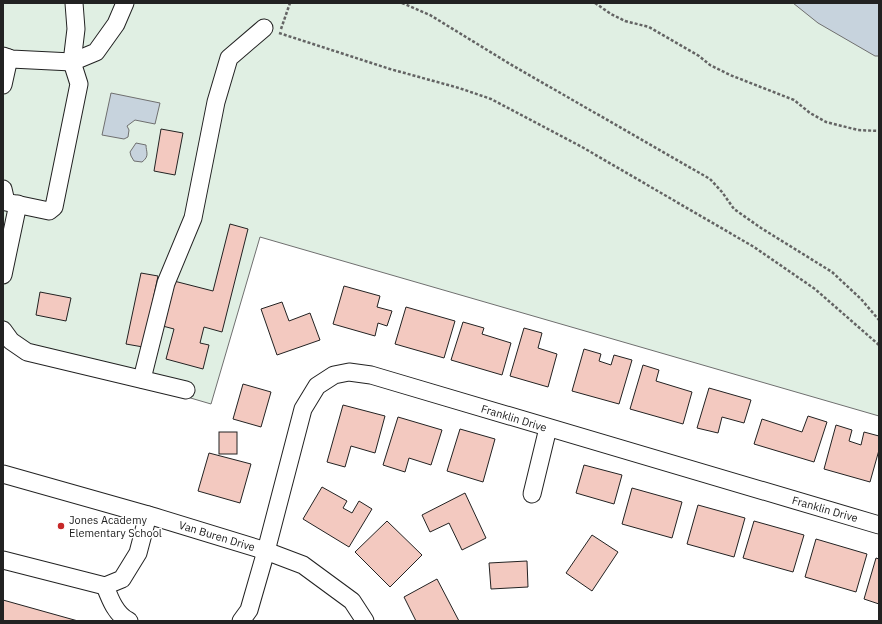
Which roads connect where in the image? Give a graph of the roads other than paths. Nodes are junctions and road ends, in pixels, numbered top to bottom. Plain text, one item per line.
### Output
1 (74, 3) edge
2 (125, 3) edge
3 (271, 30) road end
4 (6, 57) edge
5 (72, 62) junction
6 (3, 85) edge
7 (3, 189) edge
8 (18, 204) junction
9 (3, 275) edge
10 (3, 330) edge
11 (142, 379) junction
12 (186, 390) dead end
13 (548, 428) junction
14 (3, 474) edge
15 (532, 494) dead end
16 (148, 515) junction
17 (879, 525) edge
18 (266, 551) junction
19 (3, 560) edge
20 (105, 586) junction
21 (129, 621) edge
22 (241, 621) edge
23 (365, 621) edge

1 - 5 street
2 - 5 street
3 - 11 street
4 - 5 street
4 - 6 street
5 - 8 street
7 - 8 street
8 - 9 street
10 - 11 street
11 - 12 street
13 - 15 street
13 - 17 street, Franklin Drive
13 - 18 street, Franklin Drive
14 - 16 street, Van Buren Drive
16 - 18 street, Van Buren Drive
16 - 20 street
18 - 22 street, Franklin Drive
18 - 23 street, Van Buren Drive
19 - 20 street
20 - 21 street

